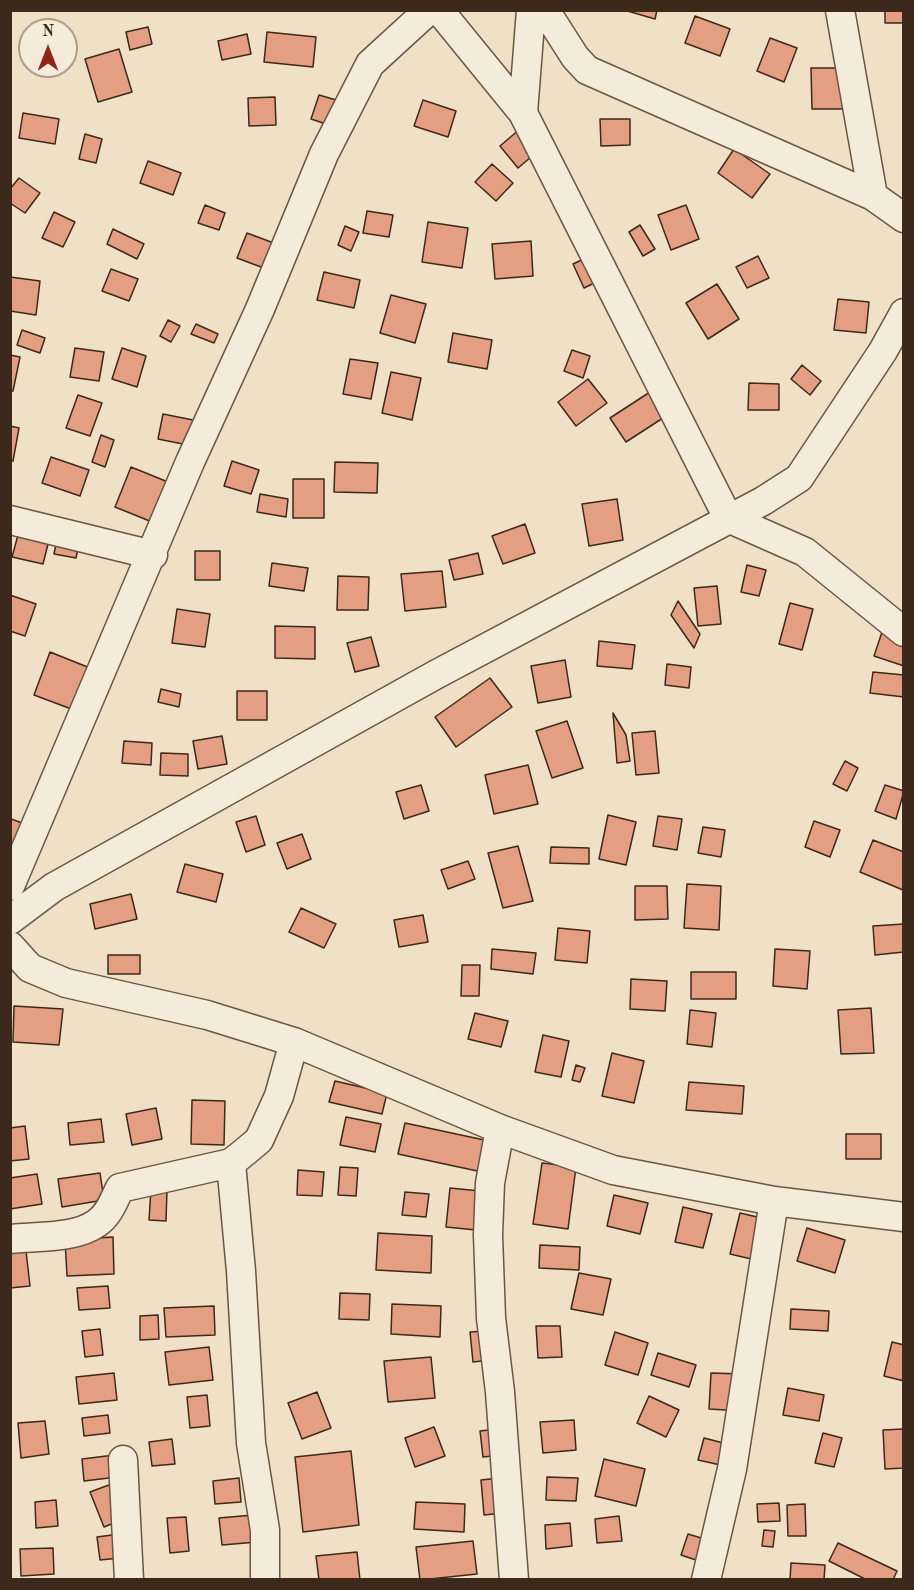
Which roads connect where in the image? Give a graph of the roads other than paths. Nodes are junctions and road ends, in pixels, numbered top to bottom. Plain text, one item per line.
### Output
1 (429, 10) edge
2 (439, 10) edge
3 (457, 10) edge
4 (468, 10) edge
5 (531, 10) edge
6 (545, 10) edge
7 (840, 10) edge
8 (523, 113) junction
9 (873, 196) junction
10 (903, 218) edge
11 (903, 313) edge
12 (728, 518) junction
13 (10, 520) edge
14 (153, 555) junction
15 (903, 632) edge
16 (10, 886) edge
17 (10, 920) edge
18 (10, 946) edge
19 (294, 1042) junction
20 (500, 1129) junction
21 (231, 1163) junction
22 (774, 1201) junction
23 (903, 1217) edge
24 (10, 1239) edge
25 (123, 1460) dead end
26 (129, 1580) edge
27 (265, 1580) edge
28 (514, 1580) edge
29 (706, 1580) edge

1 - 14 street
2 - 8 street
3 - 4 street
5 - 8 street
6 - 9 street
7 - 9 street
8 - 12 street
9 - 10 street
11 - 12 street
12 - 15 street
12 - 17 street
13 - 14 street
14 - 16 street
18 - 19 street
19 - 20 street
19 - 21 street
20 - 22 street
20 - 28 street
21 - 24 street
21 - 27 street
22 - 23 street
22 - 29 street
25 - 26 street

